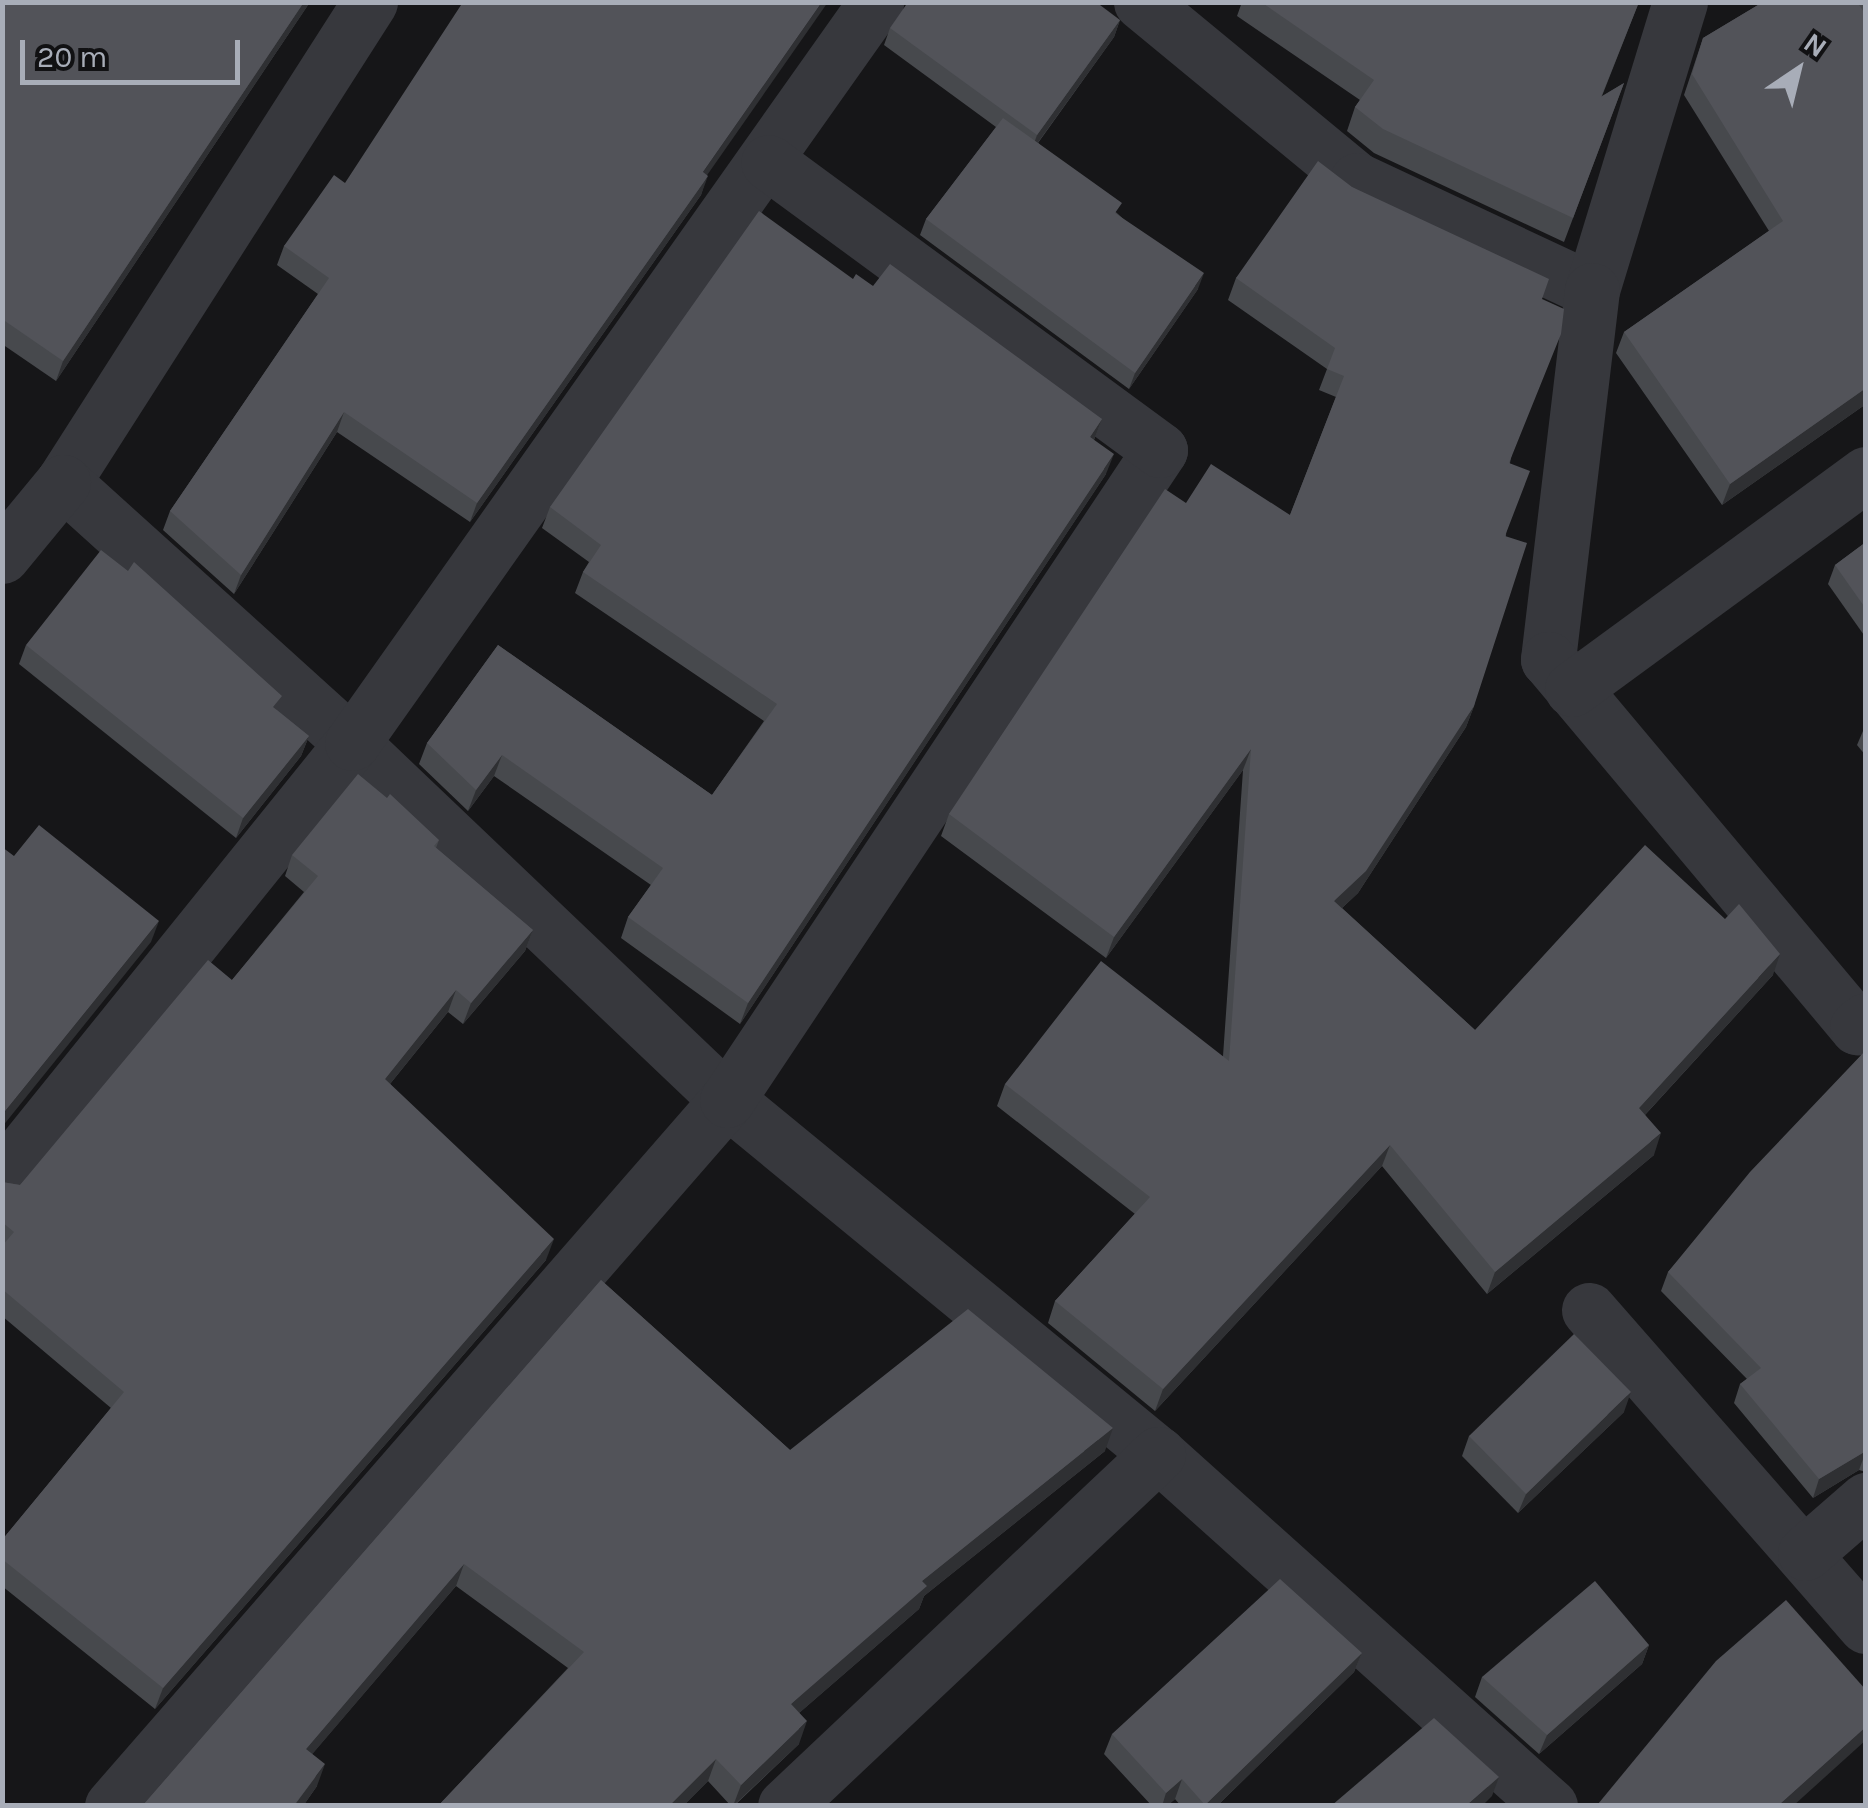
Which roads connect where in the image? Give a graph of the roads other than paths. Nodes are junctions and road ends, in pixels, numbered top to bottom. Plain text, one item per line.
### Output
1 (370, 2) edge
2 (876, 2) edge
3 (1141, 2) edge
4 (1680, 2) edge
5 (768, 162) junction
6 (1592, 290) junction
7 (1866, 474) edge
8 (63, 482) junction
9 (2, 556) edge
10 (1572, 689) junction
11 (352, 742) junction
12 (1866, 1020) edge
13 (727, 1100) junction
14 (2, 1177) edge
15 (1589, 1310) dead end
16 (1158, 1454) junction
17 (1866, 1500) edge
18 (1805, 1554) junction
19 (1866, 1626) edge
20 (112, 1806) edge
21 (786, 1806) edge
22 (1550, 1806) edge

1 - 8 street
2 - 5 street
3 - 6 street
4 - 6 street
5 - 11 street
5 - 13 street
6 - 10 street
7 - 10 street
8 - 9 street
8 - 11 street
10 - 12 street
11 - 13 street
11 - 14 street
13 - 16 street
13 - 20 street
15 - 18 street
16 - 21 street
16 - 22 street
17 - 18 street
18 - 19 street

